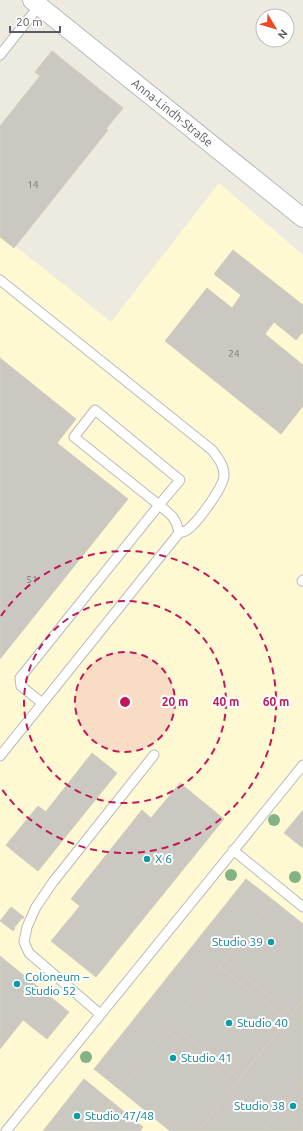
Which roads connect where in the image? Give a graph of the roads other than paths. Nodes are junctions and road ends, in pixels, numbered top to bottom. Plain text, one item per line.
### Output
1 (40, 3) edge
2 (0, 55) edge
3 (303, 218) edge
4 (0, 280) edge
5 (159, 505) junction
6 (179, 533) junction
7 (42, 703) junction
8 (154, 755) dead end
9 (0, 756) edge
10 (303, 765) edge
11 (233, 850) junction
12 (303, 907) edge
13 (100, 1014) junction
14 (6, 1131) edge

1 - 2 lane
1 - 3 street, Anna-Lindh-Straße
4 - 6 lane
5 - 5 lane
5 - 6 lane
5 - 7 lane
6 - 7 lane
7 - 9 lane
8 - 13 lane
10 - 11 lane
11 - 12 lane
11 - 13 lane
13 - 14 lane

